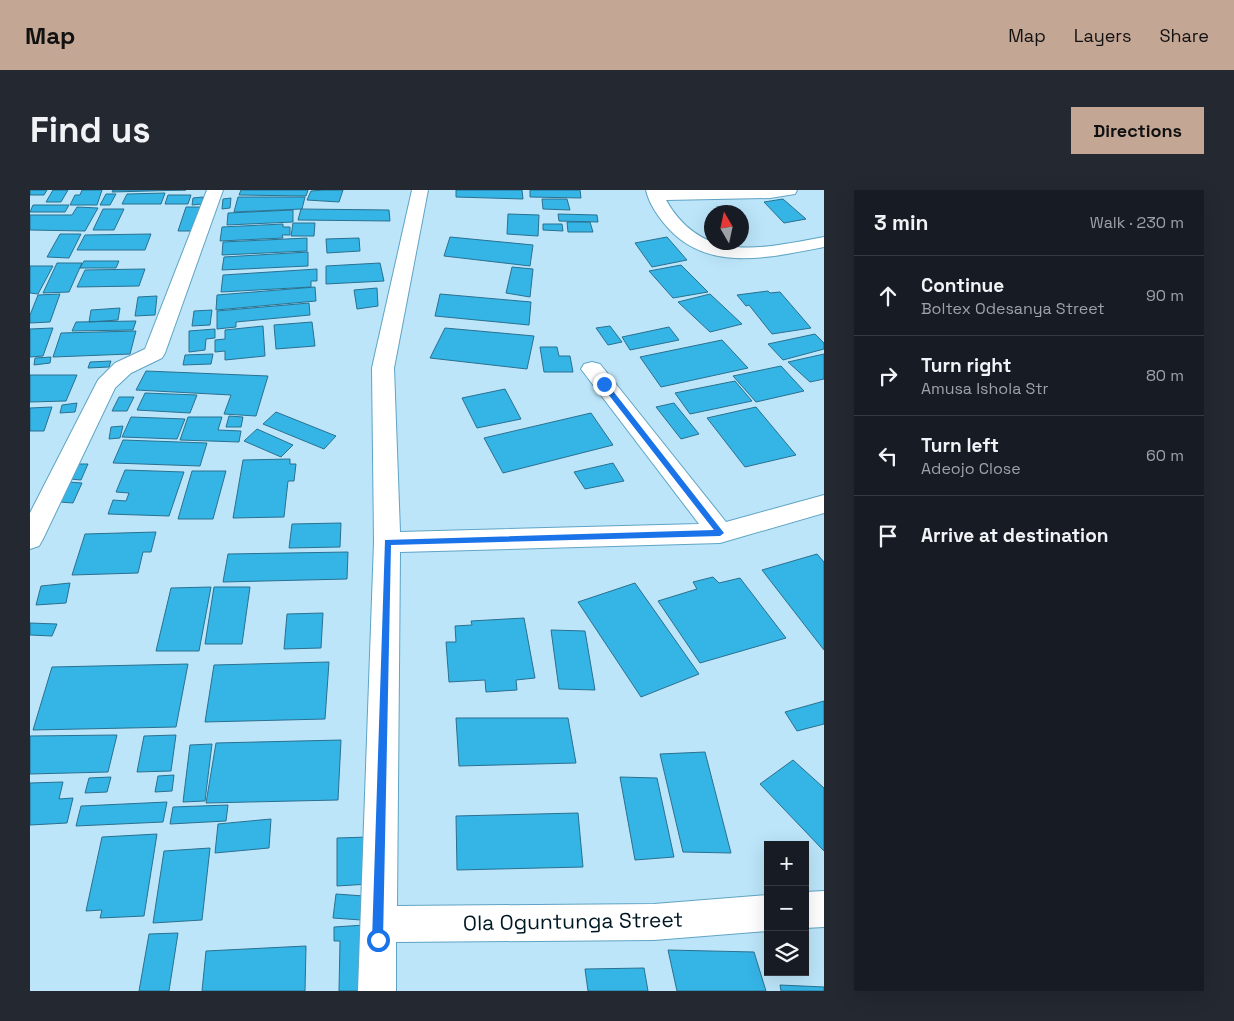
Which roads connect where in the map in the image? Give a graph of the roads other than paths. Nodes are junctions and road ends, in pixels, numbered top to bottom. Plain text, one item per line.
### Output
1 (214, 190) edge
2 (420, 190) edge
3 (789, 190) edge
4 (654, 193) edge
5 (824, 242) edge
6 (592, 368) dead end
7 (824, 504) edge
8 (720, 533) junction
9 (30, 539) edge
10 (388, 542) junction
11 (824, 908) edge
12 (809, 910) edge
13 (764, 913) edge
14 (378, 924) junction
15 (377, 991) edge

1 - 9 street
2 - 10 street
3 - 4 street
4 - 5 street
6 - 8 street
7 - 8 street
8 - 10 street
10 - 14 street
11 - 12 street
13 - 14 street, Ola Oguntunga Street
14 - 15 street

